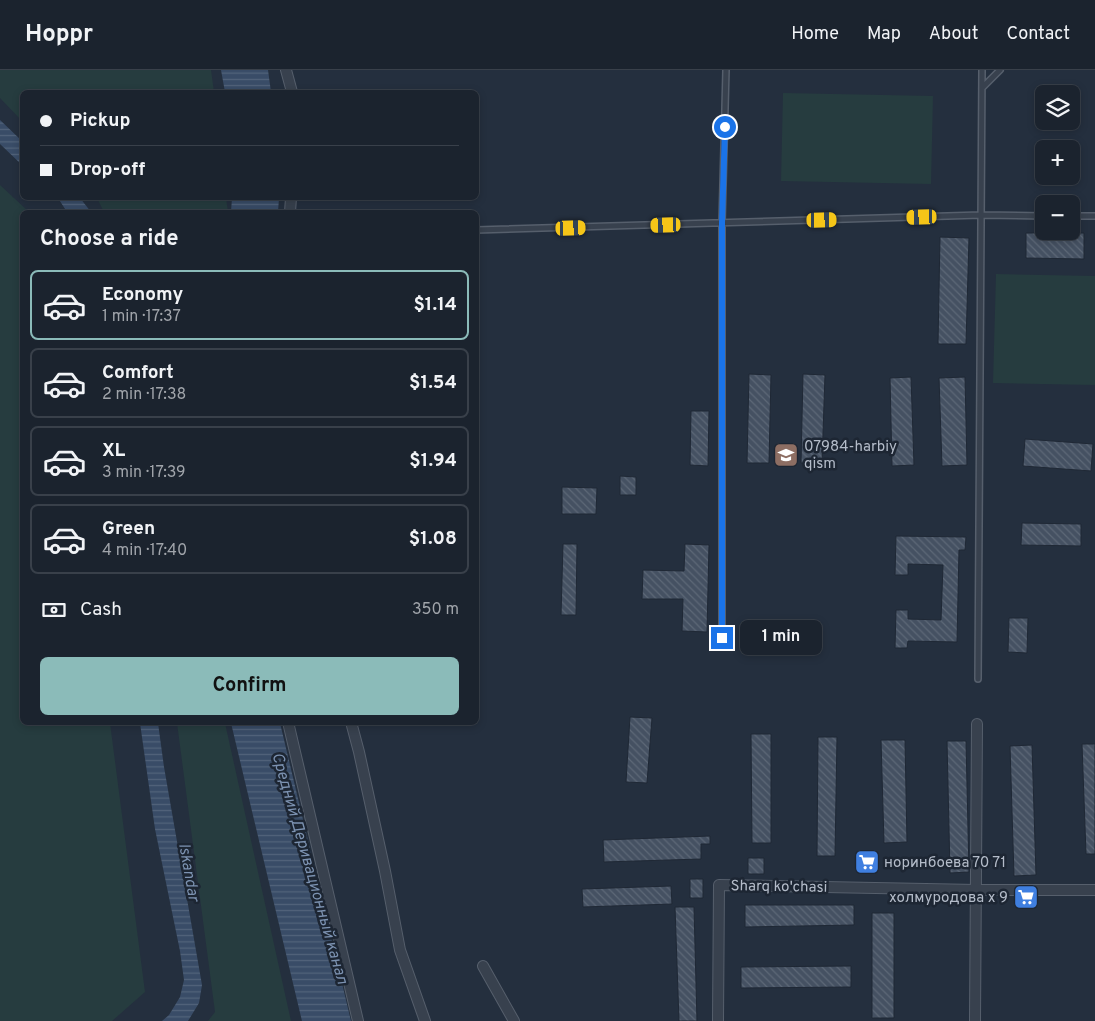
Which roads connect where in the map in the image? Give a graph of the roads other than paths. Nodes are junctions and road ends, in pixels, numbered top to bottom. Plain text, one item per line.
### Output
1 (286, 70) edge
2 (726, 70) edge
3 (982, 70) edge
4 (1000, 70) edge
5 (982, 88) junction
6 (291, 90) edge
7 (981, 215) junction
8 (1035, 216) edge
9 (1080, 216) edge
10 (1095, 216) edge
11 (722, 223) junction
12 (479, 230) edge
13 (722, 638) dead end
14 (978, 679) dead end
15 (977, 724) dead end
16 (289, 725) edge
17 (352, 725) edge
18 (976, 890) junction
19 (1095, 890) edge
20 (483, 966) dead end
21 (358, 1021) edge
22 (425, 1021) edge
23 (514, 1021) edge
24 (718, 1021) edge
25 (975, 1021) edge

1 - 6 street
2 - 11 lane
3 - 5 lane
4 - 5 lane
5 - 7 lane
7 - 8 lane
7 - 11 lane
7 - 14 lane
9 - 10 lane
11 - 12 lane
11 - 13 lane
15 - 18 street
16 - 21 street
17 - 22 street
18 - 19 street
18 - 24 street, Sharq ko'chasi
18 - 25 street
20 - 23 street

